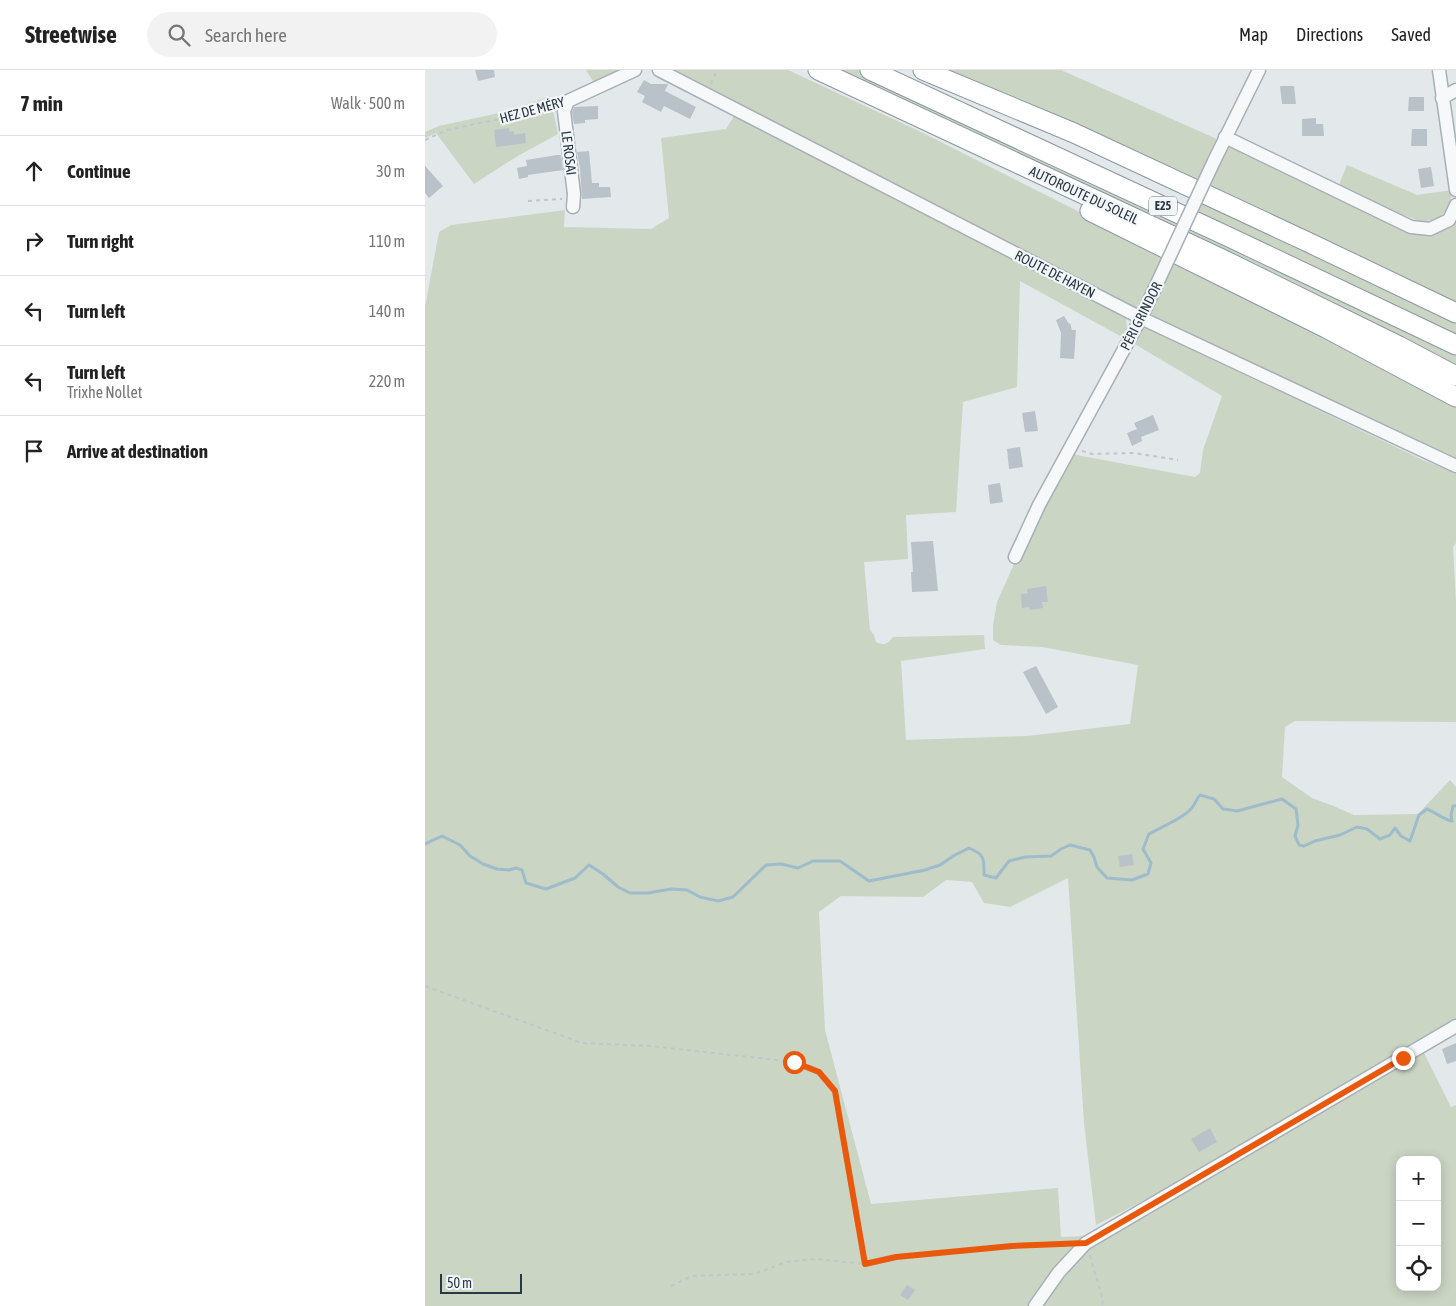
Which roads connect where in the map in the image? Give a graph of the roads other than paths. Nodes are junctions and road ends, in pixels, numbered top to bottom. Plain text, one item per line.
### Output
1 (635, 70) edge
2 (659, 70) edge
3 (818, 70) edge
4 (870, 70) edge
5 (923, 70) edge
6 (1259, 70) edge
7 (1439, 70) edge
8 (1456, 90) edge
9 (1442, 98) junction
10 (568, 101) joint
11 (1225, 137) junction
12 (995, 153) junction
13 (1456, 190) edge
14 (573, 202) road end
15 (1456, 205) edge
16 (1456, 313) edge
17 (1141, 318) junction
18 (1456, 345) edge
19 (1456, 376) edge
20 (1456, 397) edge
21 (1456, 466) edge
22 (1015, 558) dead end
23 (1456, 1026) edge
24 (1035, 1306) edge

1 - 10 street, HEZ DE MÉRY
2 - 17 street, ROUTE DE HAYEN
3 - 12 highway, AUTOROUTE DU SOLEIL / E25
4 - 18 highway, AUTOROUTE DU SOLEIL / E25
5 - 16 highway
6 - 11 street, PÉRI GRINDOR
7 - 9 street
8 - 9 street
9 - 13 street
10 - 14 street, LE ROSAI
11 - 15 street
11 - 17 street, PÉRI GRINDOR, bridge
12 - 19 highway, AUTOROUTE DU SOLEIL / E25
12 - 20 highway
17 - 21 street, ROUTE DE HAYEN
17 - 22 street, PÉRI GRINDOR
23 - 24 street

